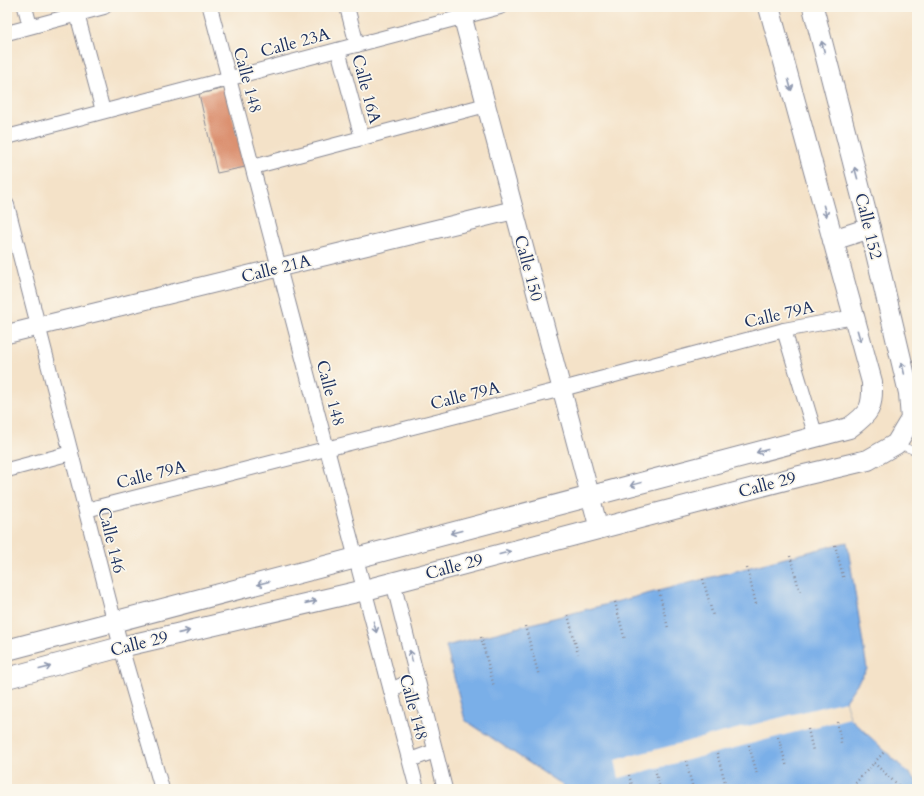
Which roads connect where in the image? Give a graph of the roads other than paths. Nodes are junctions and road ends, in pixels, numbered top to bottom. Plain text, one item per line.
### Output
1 (25, 7) edge
2 (104, 7) edge
3 (210, 7) edge
4 (347, 7) edge
5 (500, 7) edge
6 (769, 7) edge
7 (813, 7) edge
8 (461, 12) edge
9 (77, 14) junction
10 (30, 26) junction
11 (7, 32) edge
12 (357, 45) junction
13 (338, 50) junction
14 (229, 78) junction
15 (486, 105) junction
16 (103, 112) junction
17 (7, 137) edge
18 (362, 138) junction
19 (253, 167) junction
20 (7, 205) edge
21 (514, 210) junction
22 (870, 228) junction
23 (833, 240) junction
24 (279, 267) junction
25 (854, 316) junction
26 (37, 326) junction
27 (784, 330) junction
28 (7, 334) edge
29 (562, 389) junction
30 (816, 437) junction
31 (792, 443) junction
32 (896, 444) junction
33 (327, 448) junction
34 (917, 452) edge
35 (71, 453) junction
36 (7, 470) edge
37 (800, 476) junction
38 (590, 496) junction
39 (86, 510) junction
40 (599, 529) junction
41 (357, 558) junction
42 (393, 582) junction
43 (365, 590) junction
44 (114, 621) junction
45 (121, 647) junction
46 (7, 650) edge
47 (7, 678) edge
48 (417, 678) junction
49 (391, 690) junction
50 (435, 751) junction
51 (410, 760) junction
52 (162, 789) edge
53 (417, 789) edge
54 (445, 789) edge

1 - 10 street
2 - 9 street
3 - 14 street, Calle 148
4 - 12 street, Calle 16A
5 - 8 street, Calle 23A
6 -> 23 main road
22 -> 7 main road, Calle 152
8 - 12 street, Calle 23A
8 - 15 street, Calle 150
9 - 10 street
9 - 16 street
10 - 11 street
12 - 13 street, Calle 23A
13 - 14 street, Calle 23A
13 - 18 street, Calle 16A
14 - 16 street, Calle 23A
14 - 19 street, Calle 148
15 - 18 street
15 - 21 street, Calle 150
16 - 17 street, Calle 23A
18 - 19 street
19 - 24 street, Calle 148
20 - 26 street, Calle 146
21 - 24 street, Calle 21A
21 - 29 street, Calle 150
22 - 23 main road
32 -> 22 main road, Calle 152
23 - 25 main road
24 - 26 street, Calle 21A
24 - 33 street, Calle 148
25 - 27 street, Calle 79A
25 -> 30 main road, Calle 29
26 - 28 street, Calle 21A
26 - 35 street, Calle 146
27 - 29 street, Calle 79A
27 - 30 street
29 - 33 street, Calle 79A
29 - 38 street, Calle 150
30 - 31 main road, Calle 29
31 - 37 main road
31 -> 38 main road, Calle 29
32 - 34 lane
32 - 37 main road, Calle 29
33 - 39 street, Calle 79A
33 - 41 street, Calle 148
35 - 36 street
35 - 39 street, Calle 146
37 - 40 main road, Calle 29
38 - 40 street, Calle 150
38 -> 41 main road, Calle 29
39 - 44 street, Calle 146
42 -> 40 main road, Calle 29
41 - 43 street, Calle 148
41 -> 44 main road, Calle 29
42 - 43 main road, Calle 29
48 -> 42 street, Calle 148
45 -> 43 main road, Calle 29
43 -> 49 street, Calle 148
44 - 45 street, Calle 146
44 - 46 main road, Calle 29
47 -> 45 main road, Calle 29
45 - 52 street, Calle 146
48 - 49 street
48 - 50 street, Calle 148
49 - 51 street, Calle 148
50 - 51 street
50 - 54 street, Calle 148
51 - 53 street, Calle 148

